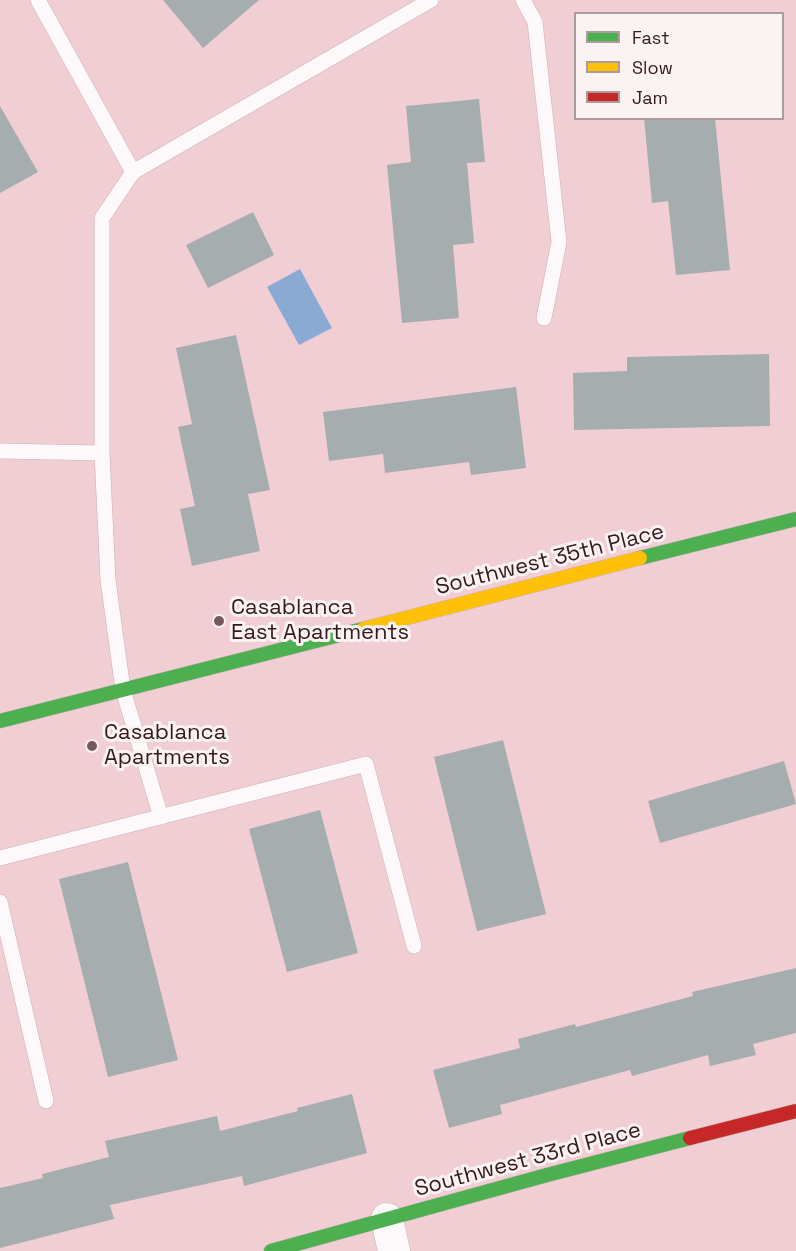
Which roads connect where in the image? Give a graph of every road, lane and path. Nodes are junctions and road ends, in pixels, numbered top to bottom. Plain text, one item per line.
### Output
1 (38, 0) edge
2 (431, 0) edge
3 (523, 0) edge
4 (133, 172) junction
5 (544, 318) dead end
6 (0, 451) edge
7 (102, 453) junction
8 (796, 519) edge
9 (123, 690) junction
10 (0, 721) edge
11 (161, 817) junction
12 (0, 858) edge
13 (0, 902) edge
14 (414, 946) dead end
15 (46, 1101) dead end
16 (796, 1111) edge
17 (387, 1219) junction
18 (271, 1251) edge
19 (394, 1251) edge

1 - 4 lane
2 - 4 lane
3 - 5 lane
4 - 7 lane
6 - 7 lane
7 - 9 lane
8 - 9 street, Southwest 35th Place
9 - 10 street, Southwest 35th Place
9 - 11 lane
11 - 12 lane
11 - 14 lane
13 - 15 lane
16 - 17 street, Southwest 33rd Place
17 - 18 street, Southwest 33rd Place
17 - 19 street

